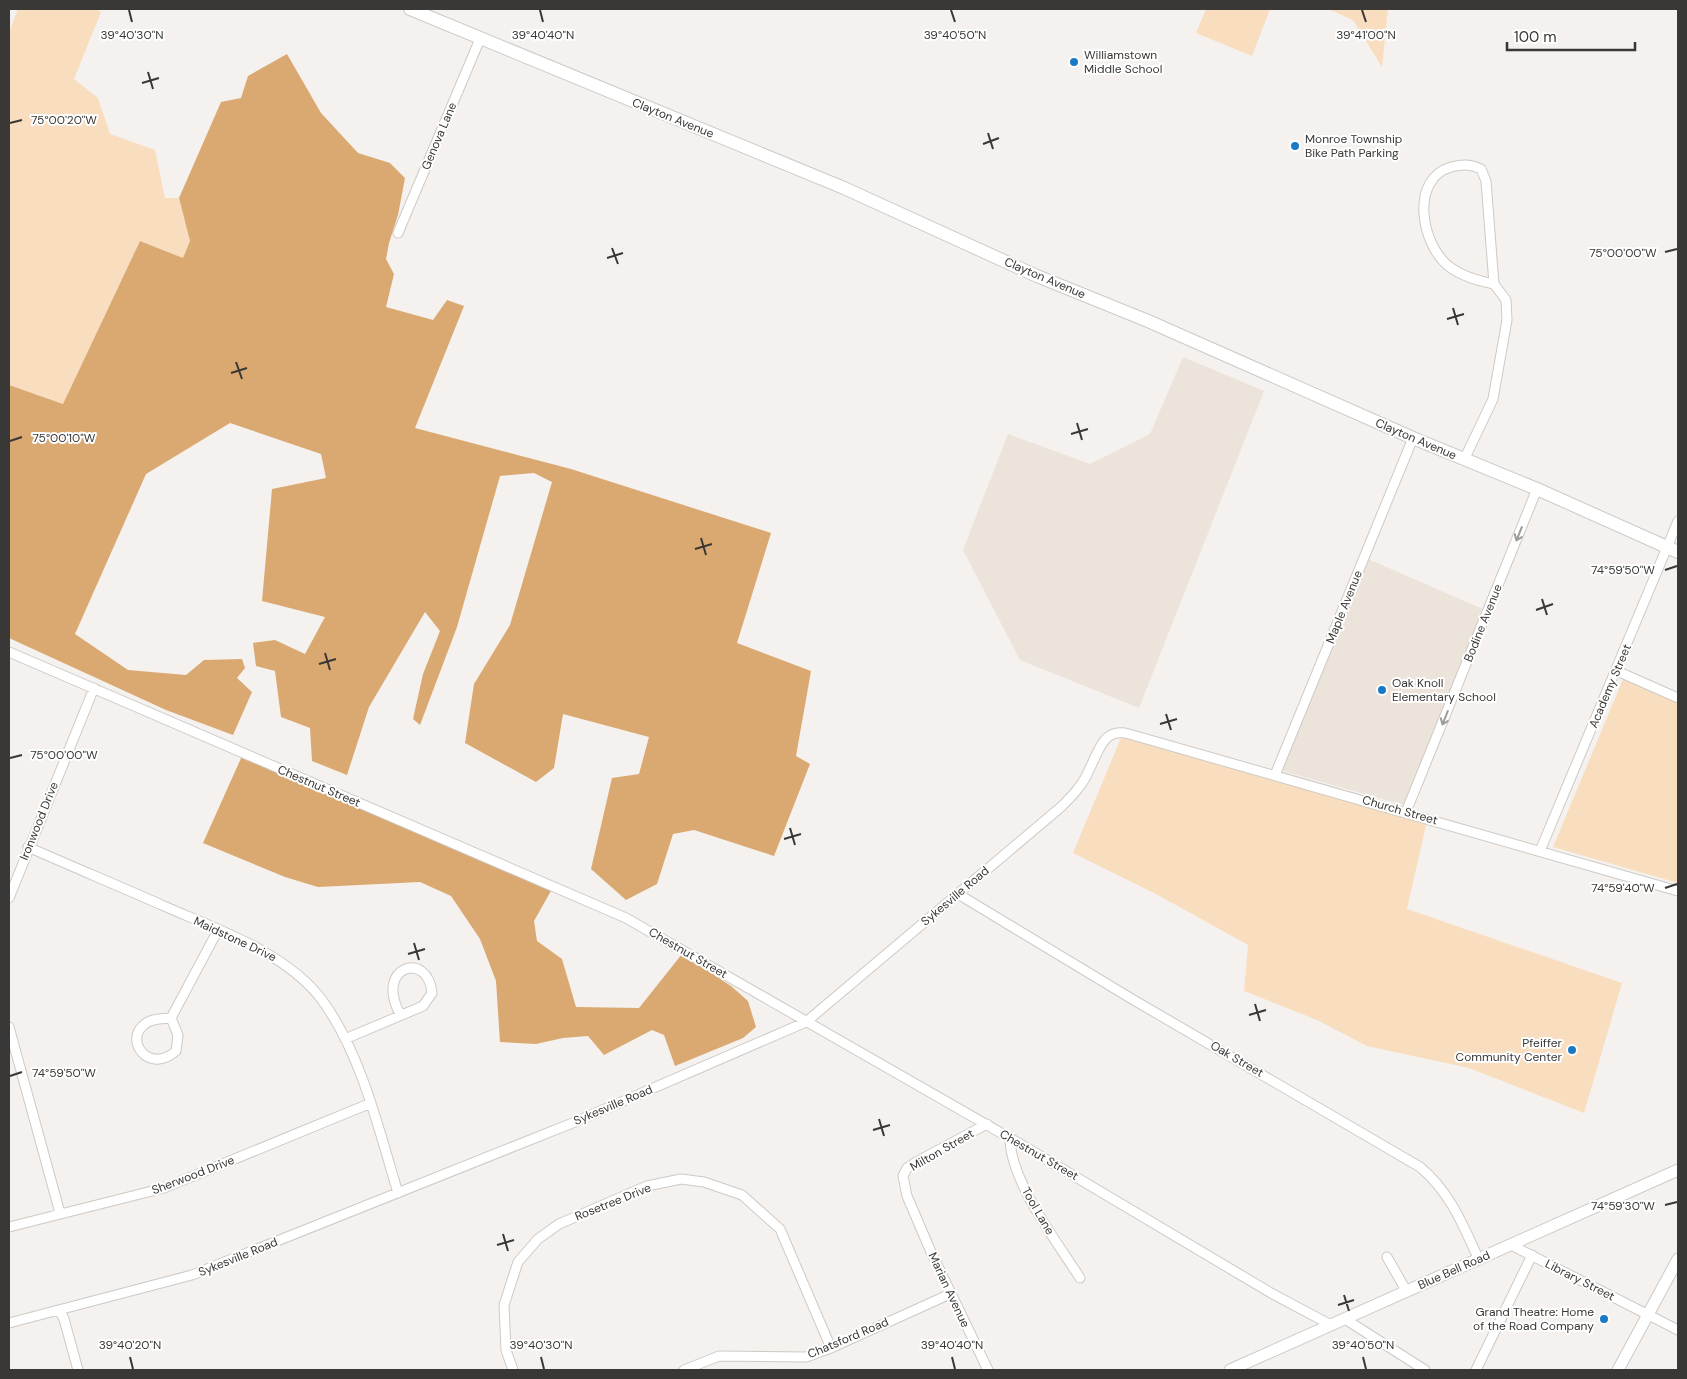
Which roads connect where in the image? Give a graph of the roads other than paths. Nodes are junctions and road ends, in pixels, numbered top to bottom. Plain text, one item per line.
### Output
1 (410, 9) edge
2 (480, 39) junction
3 (398, 233) dead end
4 (1494, 284) junction
5 (1412, 438) junction
6 (1464, 460) junction
7 (1537, 489) junction
8 (1678, 521) edge
9 (1673, 550) edge
10 (9, 652) edge
11 (1617, 671) junction
12 (94, 688) junction
13 (1678, 698) edge
14 (1121, 732) joint
15 (1275, 775) junction
16 (1406, 812) junction
17 (28, 847) junction
18 (1540, 850) junction
19 (1678, 890) edge
20 (958, 894) junction
21 (9, 898) edge
22 (218, 930) junction
23 (400, 1014) junction
24 (171, 1018) junction
25 (806, 1022) junction
26 (9, 1029) edge
27 (345, 1039) junction
28 (371, 1103) junction
29 (987, 1124) junction
30 (1010, 1138) junction
31 (1678, 1170) edge
32 (398, 1193) junction
33 (60, 1213) junction
34 (9, 1227) edge
35 (925, 1236) joint
36 (1511, 1245) junction
37 (1532, 1255) junction
38 (1387, 1257) dead end
39 (1678, 1259) edge
40 (1478, 1260) junction
41 (1080, 1278) dead end
42 (1406, 1292) junction
43 (950, 1294) junction
44 (59, 1310) junction
45 (1649, 1315) junction
46 (1345, 1319) junction
47 (9, 1323) edge
48 (1331, 1325) junction
49 (1678, 1330) edge
50 (831, 1348) junction
51 (78, 1370) edge
52 (513, 1370) edge
53 (684, 1370) edge
54 (988, 1370) edge
55 (1230, 1370) edge
56 (1425, 1370) edge
57 (1476, 1370) edge
58 (1618, 1370) edge

1 - 2 main road, Clayton Avenue
2 - 3 street, Genova Lane
2 - 5 main road, Clayton Avenue
4 - 4 street
4 - 6 street
5 - 6 main road, Clayton Avenue
5 - 15 street, Maple Avenue
6 - 7 main road, Clayton Avenue
7 - 9 main road, Clayton Avenue
7 -> 16 street, Bodine Avenue
8 - 9 street, Academy Street
9 - 11 street, Academy Street
10 - 12 street, Chestnut Street
11 - 13 street
11 - 18 street, Academy Street
12 - 17 street, Ironwood Drive
12 - 25 street, Chestnut Street
14 - 15 street, Church Street
14 - 20 street, Sykesville Road
15 - 16 street, Church Street
16 - 18 street, Church Street
17 - 21 street, Ironwood Drive
17 - 22 street, Maidstone Drive
18 - 19 street, Church Street
20 - 25 street, Sykesville Road
20 - 40 street, Oak Street
22 - 24 street
22 - 27 street, Maidstone Drive
23 - 23 street
23 - 27 street
24 - 24 street
25 - 29 street, Chestnut Street
25 - 32 street, Sykesville Road
26 - 33 street
27 - 28 street, Maidstone Drive
28 - 32 street, Maidstone Drive
28 - 33 street, Sherwood Drive
29 - 30 street, Chestnut Street
29 - 35 street, Milton Street
30 - 41 street, Tool Lane
30 - 48 street, Chestnut Street
31 - 36 street, Blue Bell Road
32 - 44 street, Sykesville Road
33 - 34 street, Sherwood Drive
35 - 43 street, Marian Avenue
36 - 37 street, Library Street
36 - 40 street, Blue Bell Road
37 - 45 street, Library Street
37 - 57 street
38 - 42 street
39 - 45 street
40 - 42 street, Blue Bell Road
42 - 46 street, Blue Bell Road
43 - 50 street, Chatsford Road
43 - 54 street, Marian Avenue
44 - 47 street, Sykesville Road
44 - 51 street
45 - 49 street, Library Street
45 - 58 street
46 - 48 street, Blue Bell Road
46 - 56 street
48 - 55 street, Blue Bell Road
50 - 52 street, Rosetree Drive
50 - 53 street, Chatsford Road

